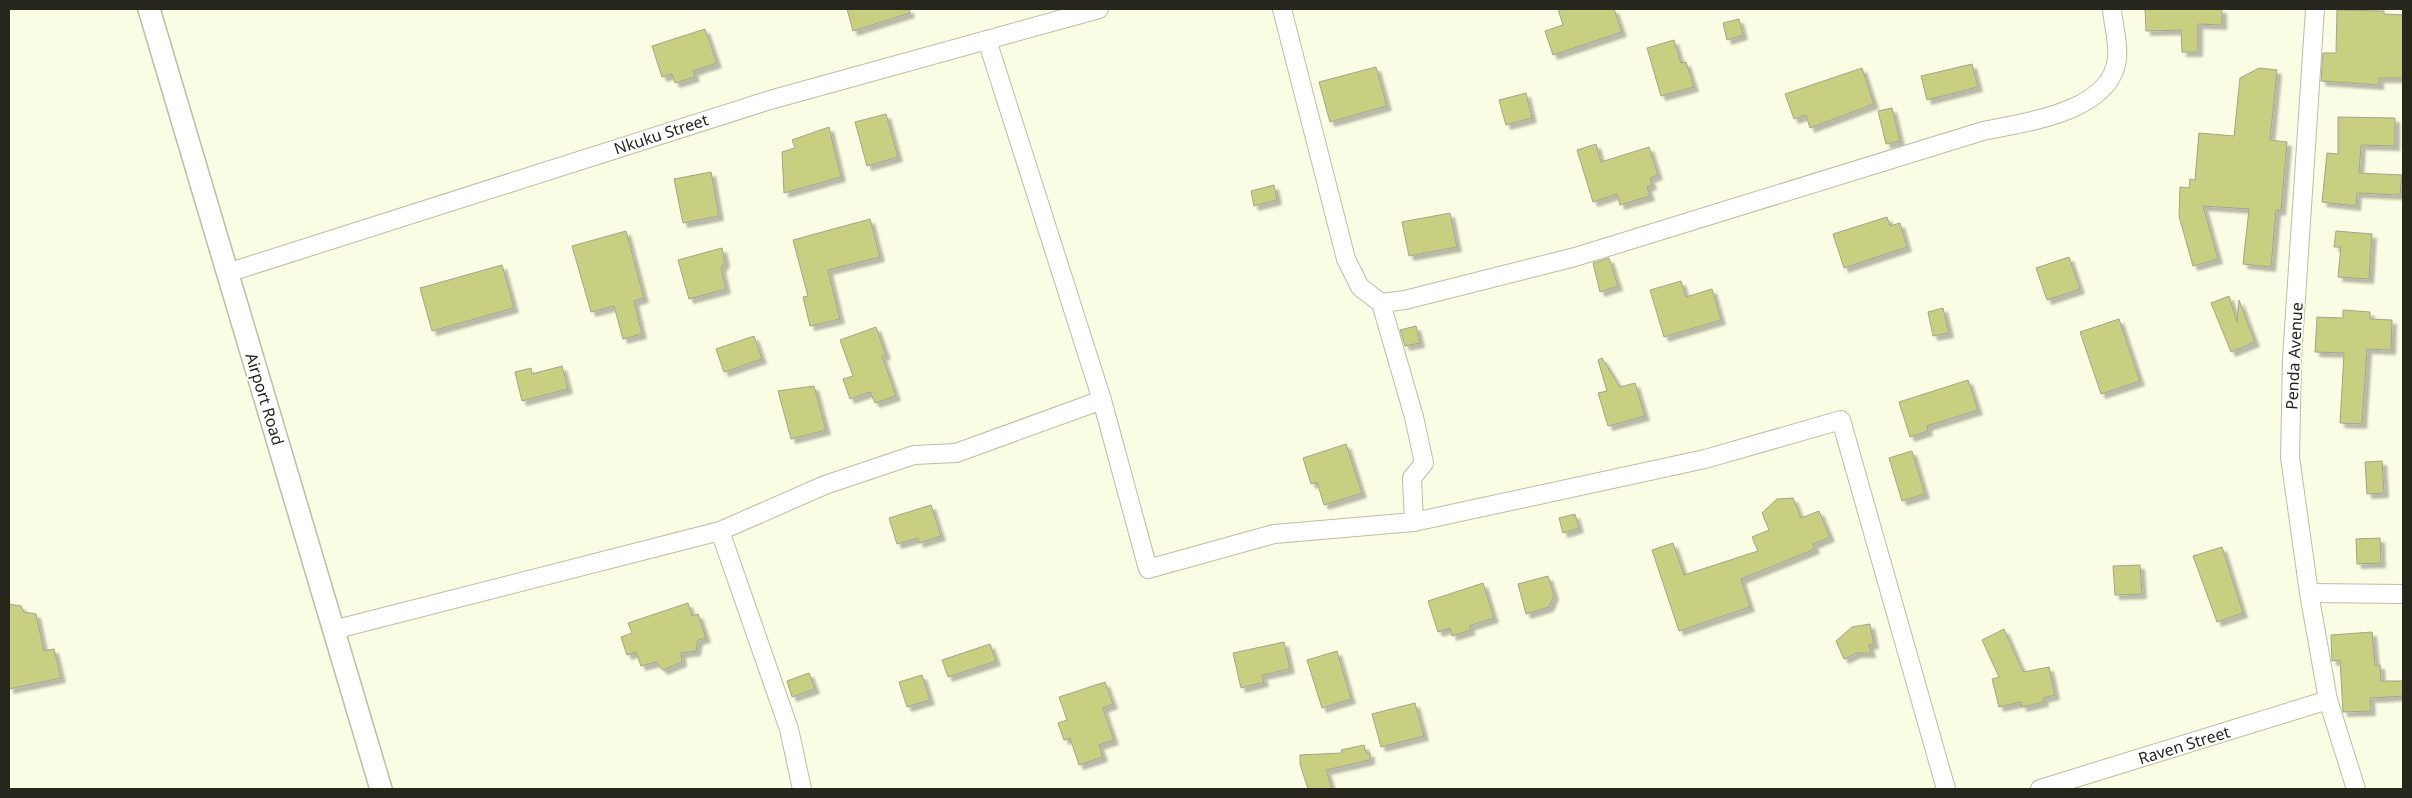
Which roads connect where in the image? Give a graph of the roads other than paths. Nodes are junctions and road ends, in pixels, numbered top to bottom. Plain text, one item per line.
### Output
1 (149, 9) edge
2 (1099, 9) edge
3 (1282, 9) edge
4 (2112, 9) edge
5 (2315, 9) edge
6 (987, 40) junction
7 (227, 273) junction
8 (1382, 303) junction
9 (1102, 400) junction
10 (1414, 522) junction
11 (720, 531) junction
12 (2309, 593) junction
13 (2403, 594) edge
14 (333, 630) junction
15 (2328, 700) junction
16 (381, 789) edge
17 (802, 789) edge
18 (1946, 789) edge
19 (2040, 789) edge
20 (2356, 789) edge

1 - 7 street, Airport Road
2 - 6 street, Nkuku Street
3 - 8 street
4 - 8 street
5 - 12 street, Penda Avenue
6 - 7 street, Nkuku Street
6 - 9 street
7 - 14 street, Airport Road
8 - 10 street
9 - 10 street
9 - 11 street
10 - 18 street
11 - 14 street
11 - 17 street
12 - 13 street
12 - 15 street, Penda Avenue
14 - 16 street, Airport Road
15 - 19 street, Raven Street
15 - 20 street, Penda Avenue

